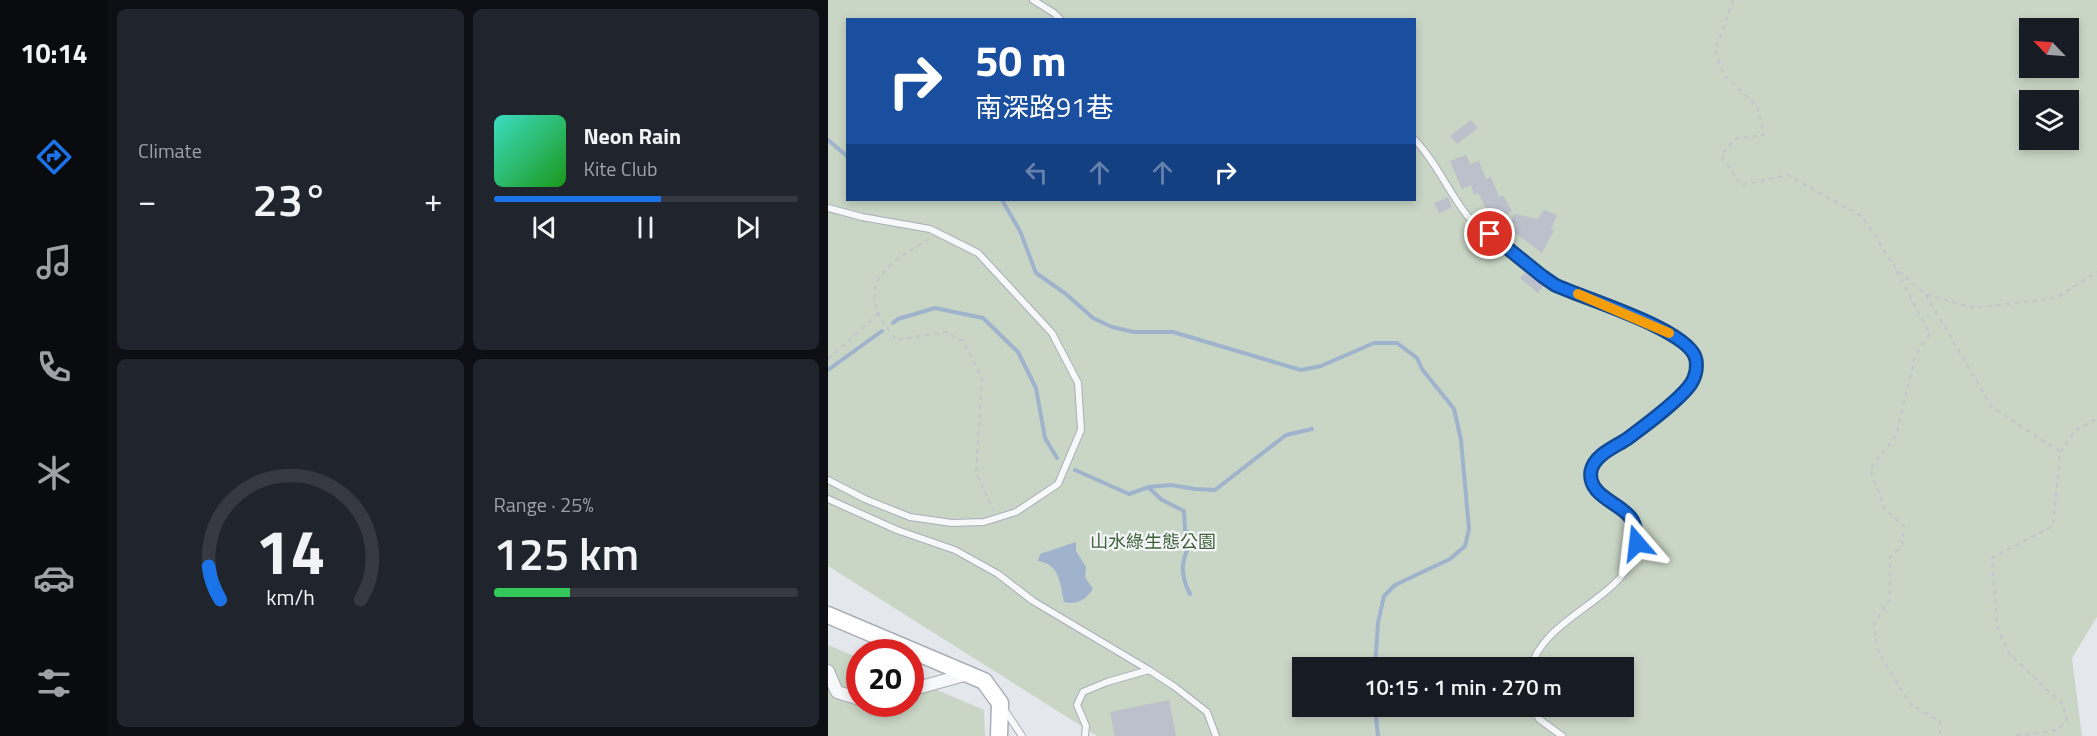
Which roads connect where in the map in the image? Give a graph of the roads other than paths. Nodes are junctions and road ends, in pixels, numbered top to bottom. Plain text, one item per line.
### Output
1 (1033, 0) edge
2 (1059, 18) edge
3 (1416, 142) edge
4 (828, 208) edge
5 (828, 480) edge
6 (828, 499) edge
7 (828, 615) edge
8 (1536, 657) edge
9 (1149, 670) junction
10 (828, 671) edge
11 (968, 674) junction
12 (924, 686) edge
13 (846, 695) edge
14 (1000, 704) junction
15 (1538, 717) edge
16 (999, 736) edge
17 (1022, 736) edge
18 (1085, 736) edge
19 (1216, 736) edge
20 (1562, 736) edge

1 - 2 lane
3 - 8 lane
4 - 5 lane
6 - 9 lane
7 - 11 main road
9 - 18 lane
9 - 19 lane
10 - 13 street
11 - 12 street
11 - 14 main road
14 - 16 main road
14 - 17 lane
15 - 20 lane

